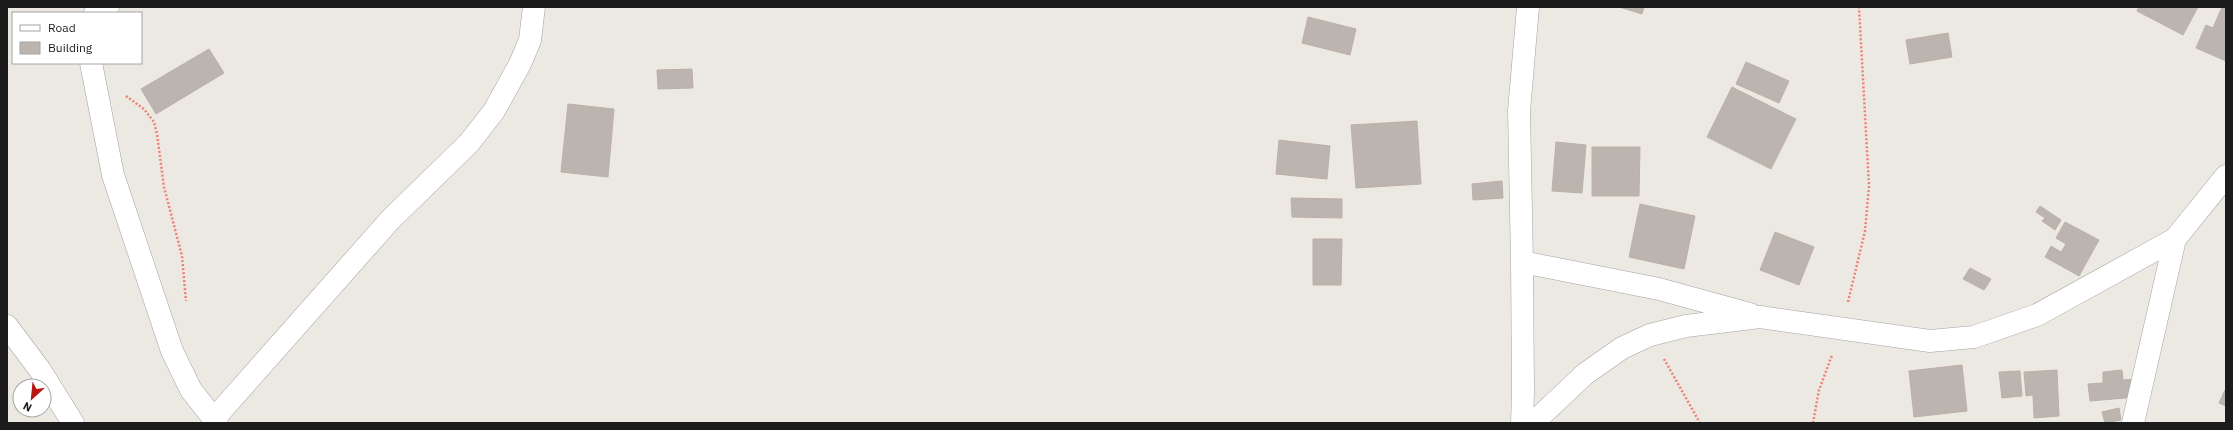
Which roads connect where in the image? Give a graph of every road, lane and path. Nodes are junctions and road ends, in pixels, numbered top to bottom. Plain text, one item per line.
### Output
1 (108, 7) edge
2 (534, 7) edge
3 (1528, 7) edge
4 (1859, 7) edge
5 (97, 12) edge
6 (91, 64) edge
7 (96, 87) junction
8 (2226, 176) edge
9 (2175, 239) junction
10 (1522, 262) junction
11 (186, 308) dead end
12 (1760, 317) junction
13 (7, 326) edge
14 (1840, 330) junction
15 (1650, 335) junction
16 (215, 421) edge
17 (73, 423) edge
18 (1522, 423) edge
19 (1533, 423) edge
20 (1700, 423) edge
21 (1813, 423) edge
22 (2132, 423) edge

1 - 5 street
2 - 16 street
3 - 10 street
4 - 14 path
6 - 7 street
7 - 11 path
7 - 16 street
8 - 9 street
9 - 14 street
9 - 22 street
10 - 12 street
10 - 18 street
12 - 14 street
12 - 15 street
13 - 17 street
14 - 21 path
15 - 19 street
15 - 20 path

